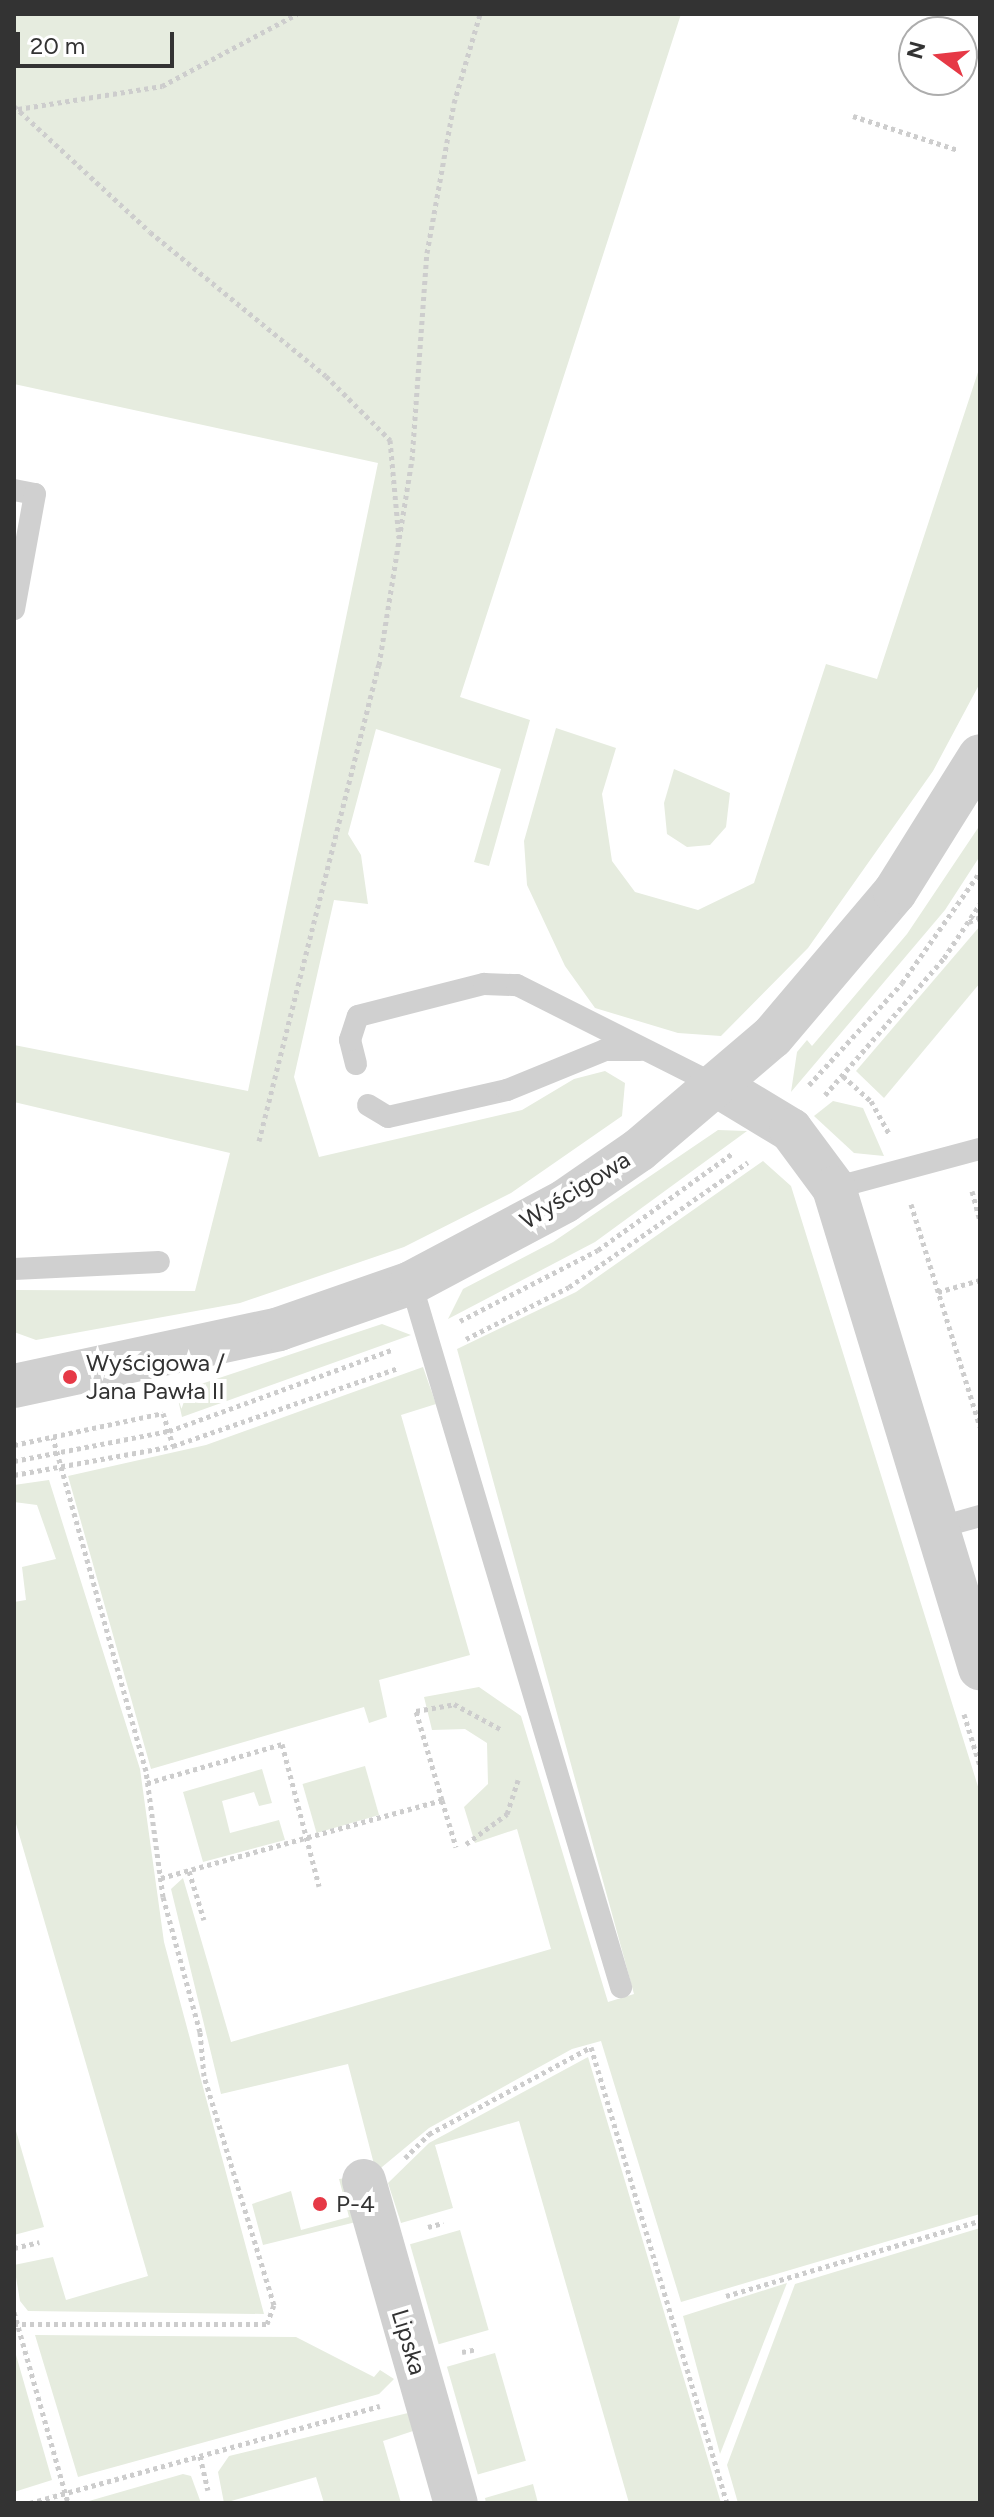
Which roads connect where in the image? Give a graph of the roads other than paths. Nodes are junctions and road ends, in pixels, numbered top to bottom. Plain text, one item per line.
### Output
1 (14, 490) edge
2 (14, 609) edge
3 (980, 756) edge
4 (645, 1051) junction
5 (356, 1064) dead end
6 (718, 1086) junction
7 (368, 1105) dead end
8 (980, 1149) edge
9 (834, 1188) junction
10 (159, 1262) dead end
11 (14, 1269) edge
12 (411, 1283) junction
13 (14, 1386) edge
14 (980, 1516) edge
15 (937, 1528) junction
16 (980, 1668) edge
17 (621, 1987) dead end
18 (378, 2176) road end
19 (456, 2503) edge

1 - 2 lane
3 - 6 street, Wyścigowa
4 - 5 lane
4 - 6 lane
4 - 7 lane
6 - 9 street
6 - 12 street, Wyścigowa
8 - 9 lane
9 - 15 street
10 - 11 lane
12 - 13 street, Wyścigowa
12 - 17 lane
14 - 15 lane
15 - 16 street
18 - 19 street, Lipska

